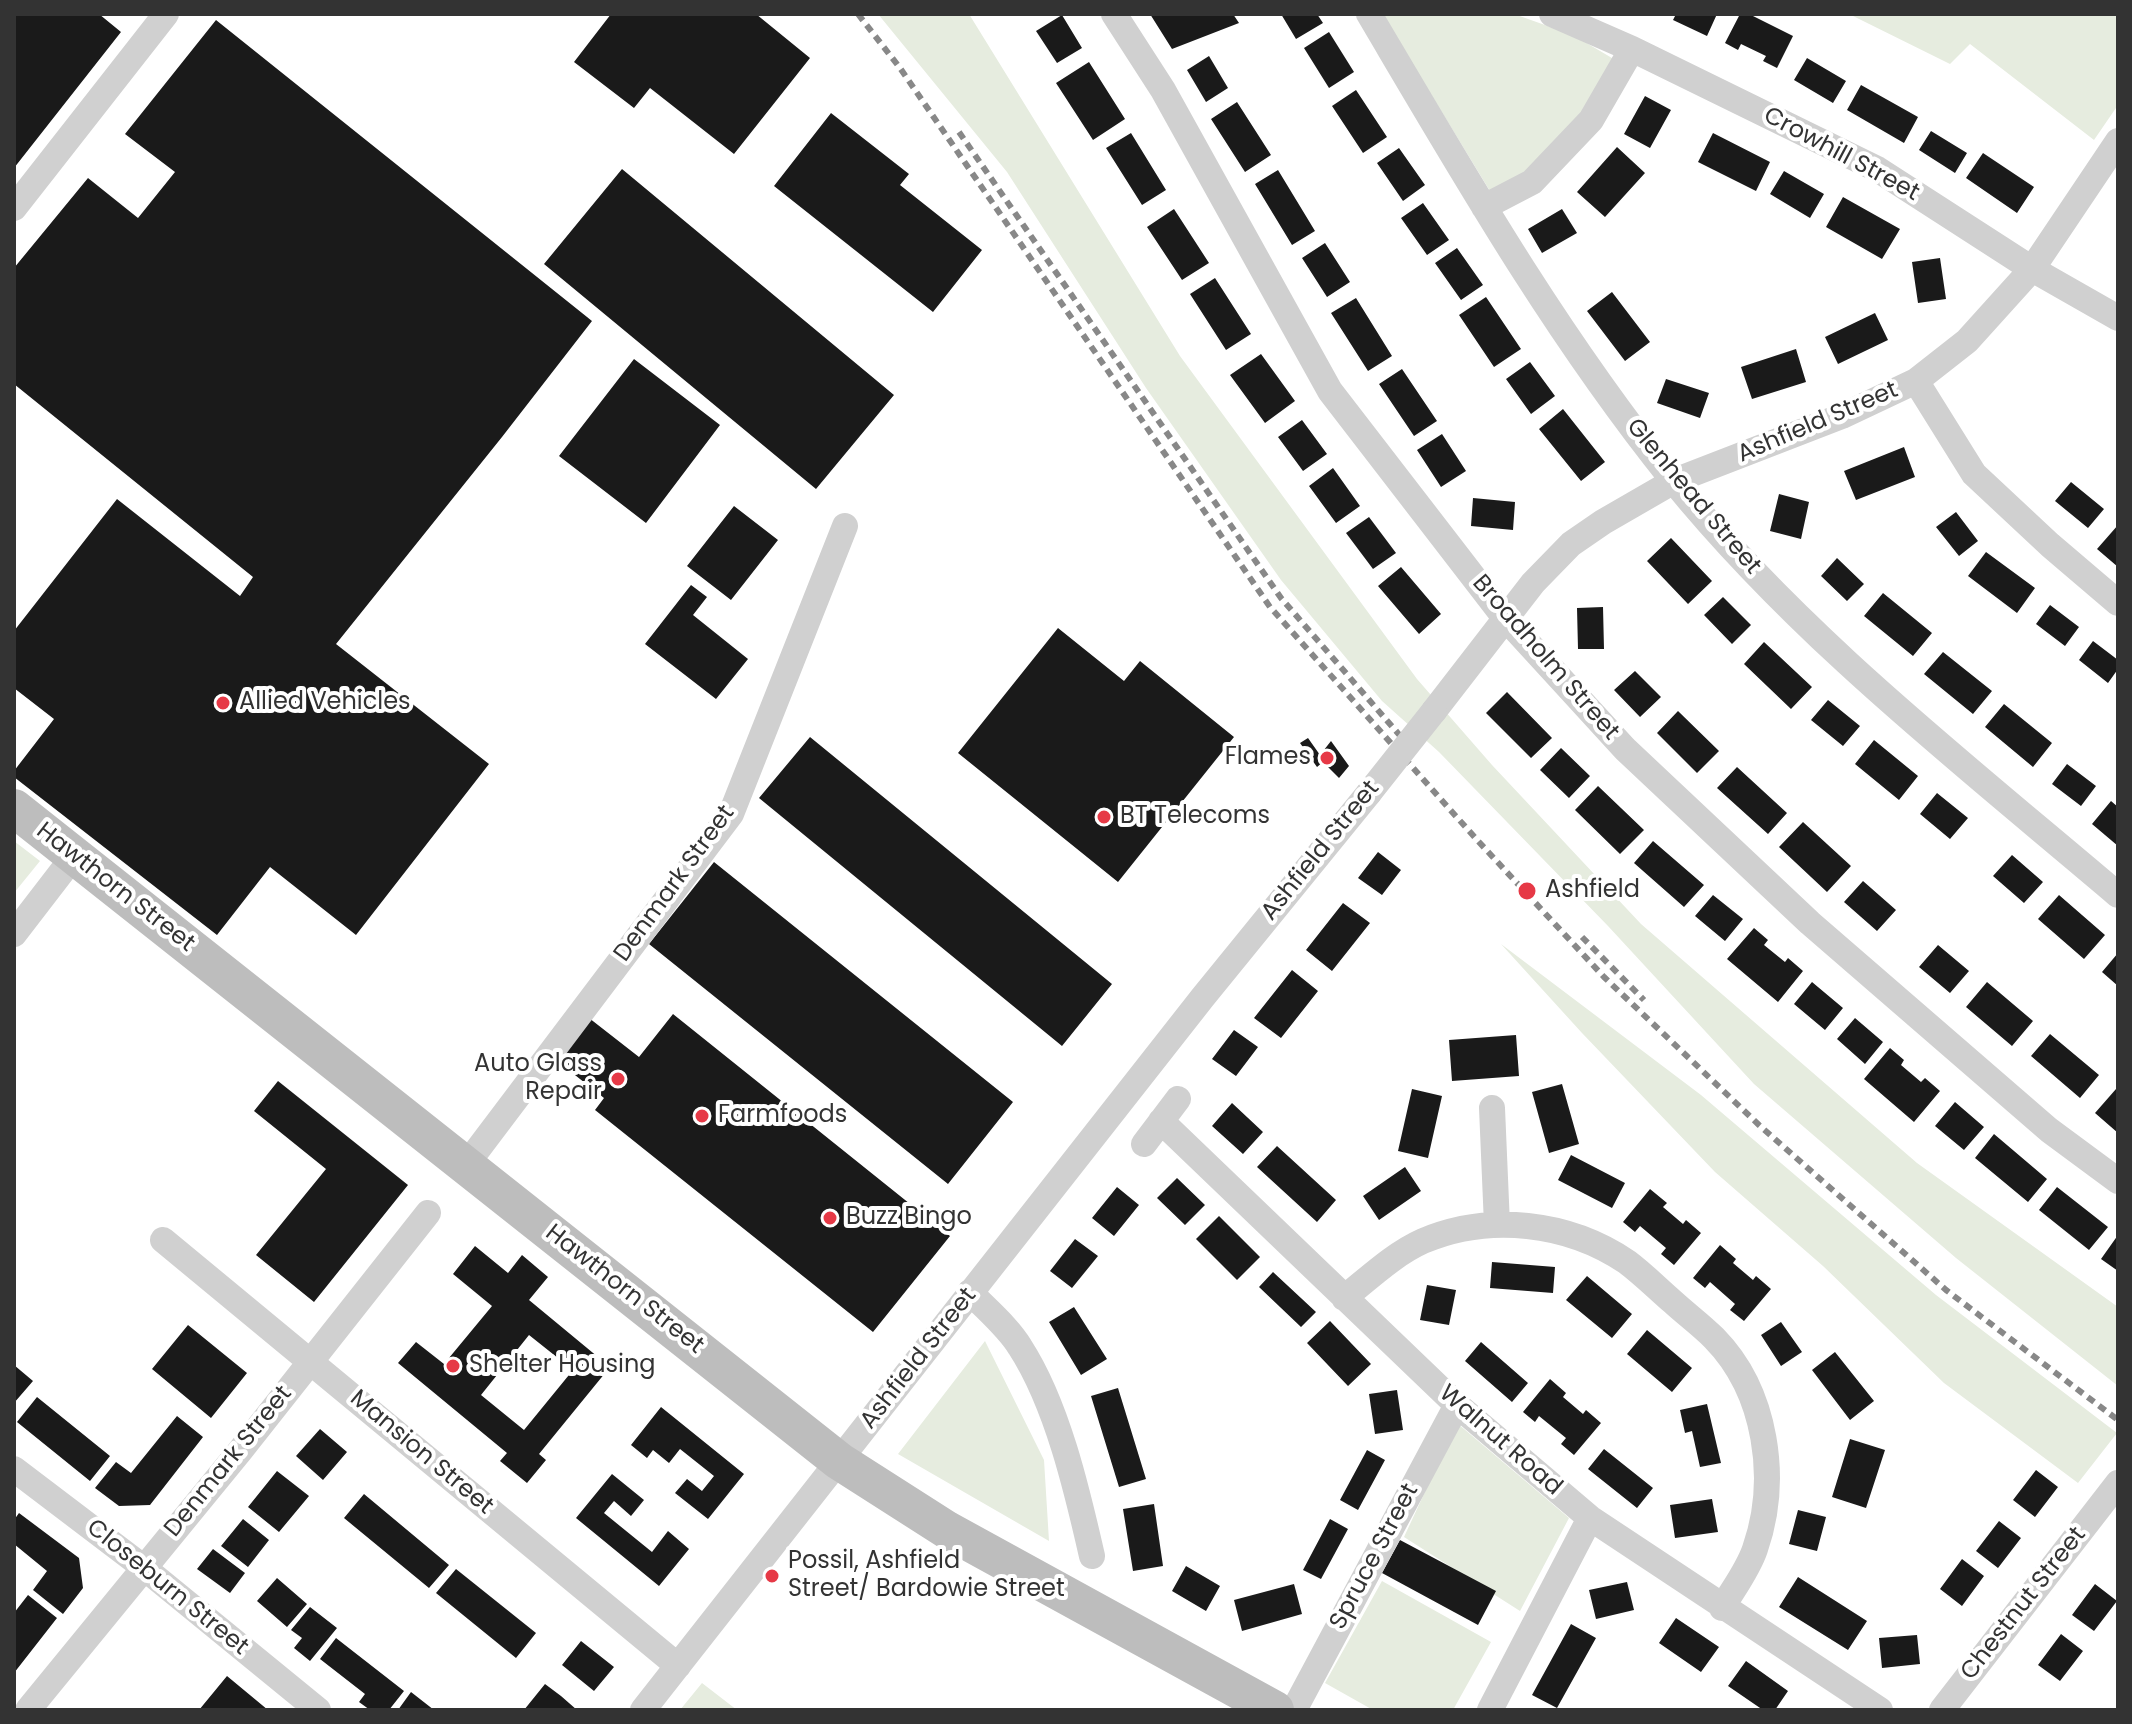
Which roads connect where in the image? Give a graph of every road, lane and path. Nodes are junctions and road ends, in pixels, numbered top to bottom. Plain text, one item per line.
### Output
1 (166, 14) edge
2 (1114, 14) edge
3 (1369, 14) edge
4 (1552, 14) edge
5 (1632, 49) junction
6 (2117, 142) edge
7 (1484, 207) junction
8 (14, 208) edge
9 (2032, 269) junction
10 (2118, 318) edge
11 (1916, 381) junction
12 (1674, 481) junction
13 (845, 526) dead end
14 (2118, 603) edge
15 (1505, 618) junction
16 (14, 808) edge
17 (74, 856) junction
18 (2118, 895) edge
19 (14, 934) edge
20 (1178, 1099) dead end
21 (1492, 1108) dead end
22 (1161, 1121) junction
23 (1144, 1144) dead end
24 (466, 1165) junction
25 (2118, 1181) edge
26 (428, 1213) dead end
27 (1497, 1225) junction
28 (163, 1240) dead end
29 (970, 1292) junction
30 (1344, 1298) junction
31 (310, 1362) junction
32 (1457, 1405) junction
33 (839, 1461) junction
34 (14, 1469) edge
35 (2112, 1490) edge
36 (1590, 1518) junction
37 (1092, 1556) dead end
38 (143, 1567) junction
39 (1722, 1608) junction
40 (678, 1666) junction
41 (28, 1710) edge
42 (318, 1710) edge
43 (643, 1710) edge
44 (1275, 1710) edge
45 (1294, 1710) edge
46 (1490, 1710) edge
47 (1880, 1710) edge
48 (1942, 1710) edge

1 - 8 street
2 - 15 street, Broadholm Street
3 - 7 street, Glenhead Street
4 - 5 street, Crowhill Street
5 - 7 street
5 - 9 street, Crowhill Street
6 - 9 street, Ashfield Street
7 - 12 street, Glenhead Street
9 - 10 street, Crowhill Street
9 - 11 street, Ashfield Street
11 - 12 street, Ashfield Street
11 - 14 street
12 - 15 street, Ashfield Street
12 - 18 street, Glenhead Street
13 - 24 street, Denmark Street
15 - 25 street, Broadholm Street
15 - 29 street, Ashfield Street, bridge
16 - 17 main road, Hawthorn Street
17 - 19 street
17 - 24 main road, Hawthorn Street
20 - 22 street
21 - 27 street
22 - 23 street
22 - 30 street, Walnut Road
24 - 33 main road, Hawthorn Street
26 - 31 street, Denmark Street
27 - 30 street
27 - 39 street
28 - 31 street, Mansion Street
29 - 33 street, Ashfield Street
29 - 37 street
30 - 32 street, Walnut Road
31 - 38 street, Denmark Street
31 - 40 street, Mansion Street
32 - 36 street, Walnut Road
32 - 45 street, Spruce Street
33 - 40 street, Ashfield Street
33 - 44 main road, Hawthorn Street
34 - 38 street, Closeburn Street
35 - 48 street, Chestnut Street
36 - 39 street, Walnut Road
36 - 46 street
38 - 41 street, Denmark Street
38 - 42 street, Closeburn Street
39 - 47 street, Walnut Road
40 - 43 street, Ashfield Street

